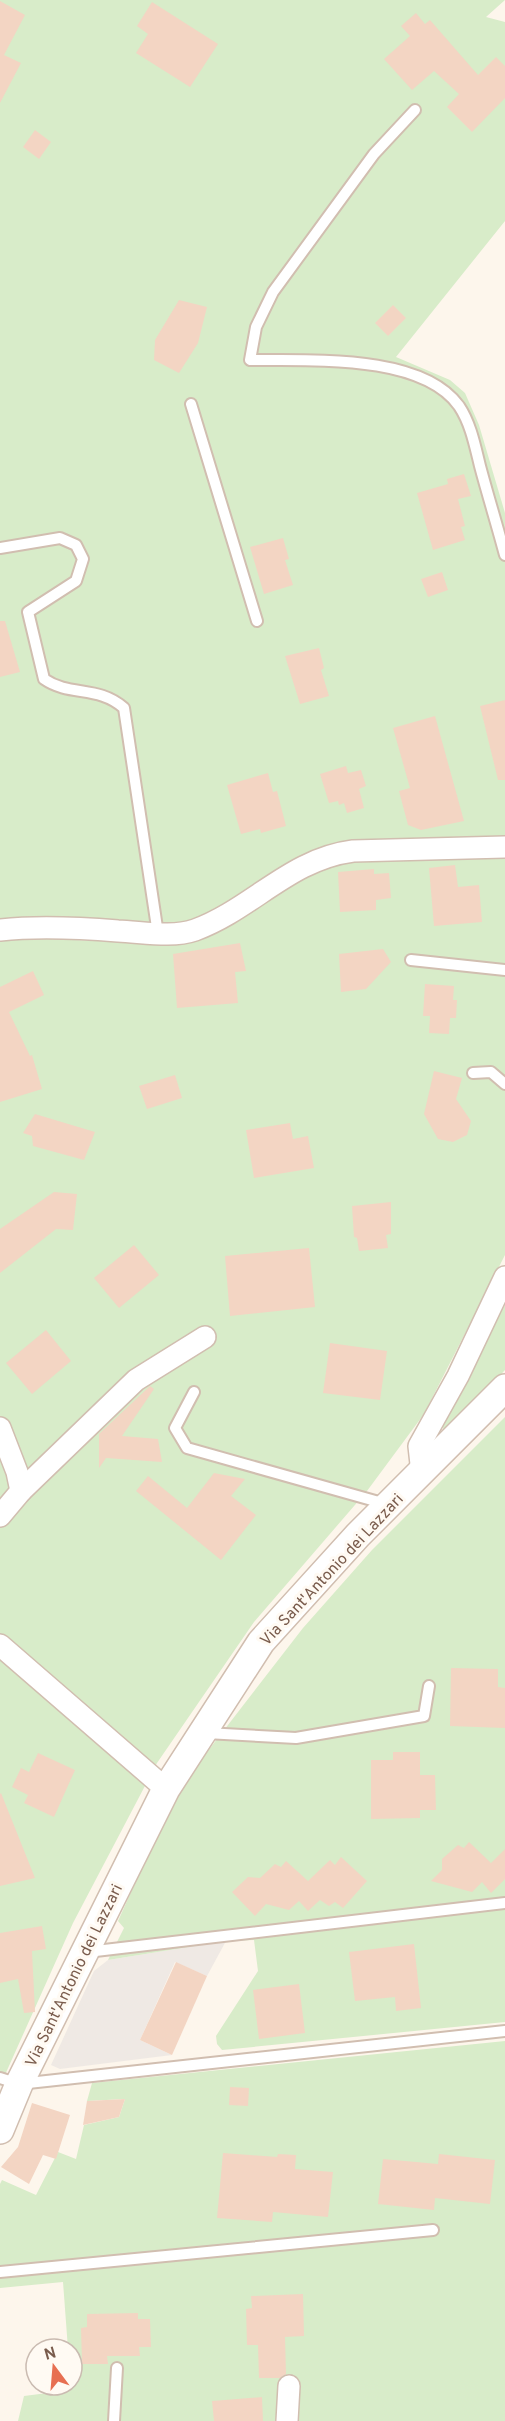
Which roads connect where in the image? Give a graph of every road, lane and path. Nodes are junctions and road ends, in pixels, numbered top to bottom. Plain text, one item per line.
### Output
1 (415, 110) dead end
2 (191, 404) dead end
3 (0, 548) edge
4 (505, 555) edge
5 (257, 621) dead end
6 (505, 847) edge
7 (0, 930) edge
8 (158, 934) junction
9 (411, 960) dead end
10 (505, 970) edge
11 (473, 1072) dead end
12 (505, 1084) edge
13 (505, 1277) edge
14 (205, 1337) dead end
15 (505, 1388) edge
16 (194, 1392) dead end
17 (0, 1428) edge
18 (422, 1473) junction
19 (21, 1491) junction
20 (388, 1504) junction
21 (0, 1516) edge
22 (0, 1645) edge
23 (429, 1686) dead end
24 (203, 1732) junction
25 (166, 1789) junction
26 (505, 1903) edge
27 (84, 1953) junction
28 (505, 2031) edge
29 (9, 2081) edge
30 (0, 2130) edge
31 (433, 2230) dead end
32 (0, 2272) edge
33 (117, 2368) dead end
34 (289, 2386) dead end
35 (114, 2421) edge
36 (287, 2421) edge

1 - 4 lane
2 - 5 lane
3 - 8 lane
6 - 8 street
7 - 8 street
9 - 10 lane
11 - 12 lane
13 - 18 street
14 - 19 street
15 - 18 street, Via Sant'Antonio dei Lazzari
16 - 20 lane
17 - 19 street
18 - 20 street, Via Sant'Antonio dei Lazzari
19 - 21 street
20 - 24 street, Via Sant'Antonio dei Lazzari
22 - 25 street
23 - 24 lane
24 - 25 street, Via Sant'Antonio dei Lazzari
25 - 27 street, Via Sant'Antonio dei Lazzari
26 - 27 lane
27 - 29 street, Via Sant'Antonio dei Lazzari
28 - 29 lane
29 - 30 street, Via Sant'Antonio dei Lazzari
31 - 32 lane
33 - 35 lane
34 - 36 street

